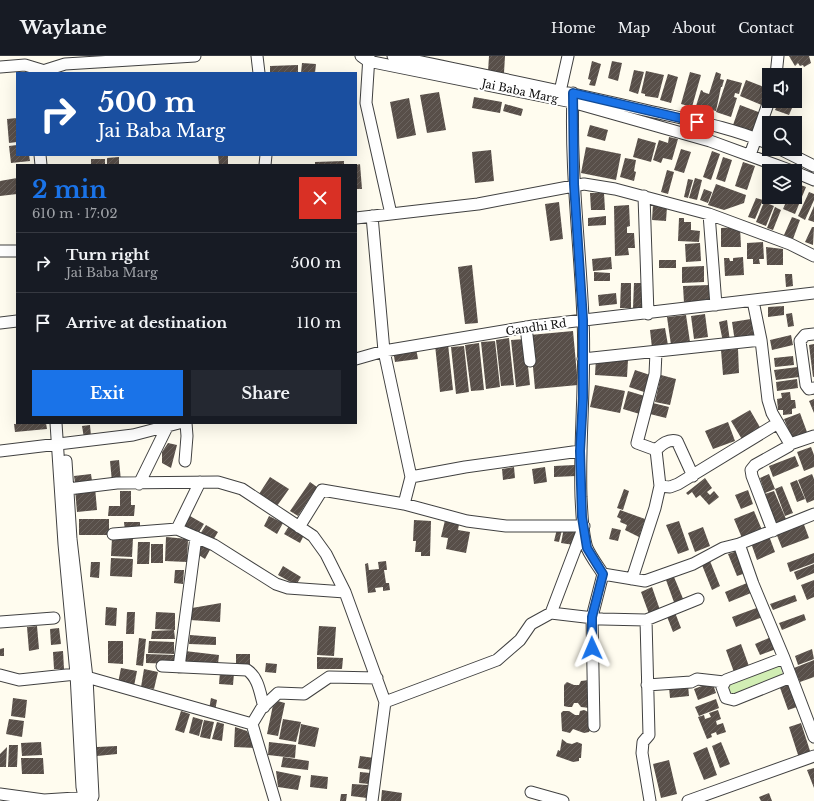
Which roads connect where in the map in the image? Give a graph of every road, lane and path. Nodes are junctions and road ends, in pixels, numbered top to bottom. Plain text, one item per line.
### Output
1 (191, 56) edge
2 (257, 56) edge
3 (393, 56) edge
4 (568, 56) edge
5 (778, 56) edge
6 (150, 58) edge
7 (366, 58) edge
8 (411, 64) junction
9 (0, 67) edge
10 (777, 68) edge
11 (47, 71) edge
12 (259, 72) edge
13 (559, 95) junction
14 (573, 98) junction
15 (766, 108) edge
16 (756, 138) junction
17 (762, 141) edge
18 (750, 155) junction
19 (794, 156) edge
20 (774, 164) edge
21 (814, 166) edge
22 (802, 175) edge
23 (814, 180) edge
24 (574, 184) junction
25 (644, 196) junction
26 (391, 214) junction
27 (709, 214) junction
28 (372, 216) junction
29 (357, 218) edge
30 (0, 251) edge
31 (16, 252) edge
32 (814, 256) edge
33 (814, 293) edge
34 (754, 301) junction
35 (716, 305) junction
36 (648, 314) junction
37 (583, 320) junction
38 (16, 321) edge
39 (0, 323) edge
40 (526, 327) junction
41 (814, 334) edge
42 (761, 340) junction
43 (384, 351) junction
44 (656, 352) junction
45 (357, 359) edge
46 (583, 359) junction
47 (530, 361) dead end
48 (814, 388) edge
49 (778, 423) junction
50 (56, 424) edge
51 (63, 424) edge
52 (176, 424) edge
53 (186, 424) edge
54 (167, 427) junction
55 (814, 436) edge
56 (62, 442) junction
57 (790, 444) junction
58 (656, 450) junction
59 (0, 451) edge
60 (580, 451) junction
61 (185, 461) dead end
62 (693, 476) junction
63 (412, 477) junction
64 (200, 482) junction
65 (139, 484) junction
66 (660, 486) junction
67 (68, 489) junction
68 (404, 504) junction
69 (814, 514) edge
70 (584, 526) junction
71 (299, 527) junction
72 (178, 529) junction
73 (773, 530) junction
74 (113, 534) dead end
75 (196, 537) junction
76 (739, 544) junction
77 (603, 574) junction
78 (632, 579) junction
79 (345, 592) junction
80 (698, 599) dead end
81 (551, 613) junction
82 (592, 617) junction
83 (54, 618) dead end
84 (646, 620) junction
85 (0, 622) edge
86 (784, 658) junction
87 (162, 666) dead end
88 (179, 667) junction
89 (76, 674) junction
90 (0, 675) edge
91 (791, 677) junction
92 (87, 678) junction
93 (377, 678) junction
94 (724, 682) junction
95 (647, 685) junction
96 (386, 702) junction
97 (264, 707) junction
98 (252, 724) junction
99 (594, 726) dead end
100 (814, 737) edge
101 (814, 756) edge
102 (531, 792) dead end
103 (0, 794) edge
104 (88, 799) edge
105 (44, 801) edge
106 (275, 801) edge
107 (372, 801) edge
108 (563, 801) edge
109 (650, 801) edge
110 (688, 801) edge

1 - 6 street
2 - 12 street
3 - 8 street, Jai Baba Marg
4 - 13 street
5 - 10 street
6 - 11 street
7 - 8 street, Jai Baba Marg
7 - 26 street
8 - 13 street, Jai Baba Marg
9 - 11 street
13 - 14 street, Jai Baba Marg
14 - 16 street, Jai Baba Marg
14 - 18 street, Jai Baba Marg
14 - 24 street
15 - 16 street
16 - 17 street, Jai Baba Marg
16 - 18 street
18 - 20 street, Jai Baba Marg
19 - 21 street
22 - 23 street
24 - 25 street
24 - 26 street
24 - 37 street
25 - 27 street
25 - 36 street
26 - 28 street
27 - 32 street
27 - 35 street
28 - 29 street
28 - 43 street
30 - 31 street
33 - 34 street, Gandhi Rd
34 - 35 street, Gandhi Rd
34 - 42 street
35 - 36 street, Gandhi Rd
36 - 37 street, Gandhi Rd
37 - 40 street, Gandhi Rd
37 - 46 street
38 - 39 street
40 - 43 street, Gandhi Rd
40 - 47 street
41 - 48 street
42 - 44 street
42 - 49 street
43 - 45 street, Gandhi Rd
43 - 63 street
44 - 46 street
44 - 58 street
46 - 60 street
49 - 57 street
49 - 62 street
50 - 56 street
51 - 56 street
52 - 54 street
53 - 61 street
54 - 56 street
54 - 65 street
55 - 57 street
56 - 59 street
56 - 67 street
56 - 89 street
57 - 73 street
58 - 62 street
58 - 66 street
60 - 63 street
60 - 70 street
62 - 66 street
63 - 68 street
64 - 65 street
64 - 71 street
64 - 72 street
65 - 67 street
66 - 78 street
67 - 92 street
68 - 70 street
68 - 71 street
69 - 73 street
70 - 77 street
70 - 81 street
71 - 79 street
72 - 74 street
72 - 75 street
73 - 76 street
75 - 79 street
75 - 88 street
76 - 78 street
76 - 86 street
77 - 78 street
77 - 82 street
79 - 93 street
80 - 84 street
81 - 82 street
81 - 96 street
82 - 84 street
82 - 99 street
83 - 85 street
84 - 95 street
86 - 91 street
86 - 94 street
87 - 88 street
88 - 97 street
89 - 90 street
89 - 92 street
89 - 104 street
91 - 94 street
91 - 100 street
92 - 98 street
92 - 104 street
93 - 96 street
93 - 97 street
94 - 95 street
95 - 109 street
96 - 107 street
97 - 98 street
98 - 106 street
101 - 110 street
102 - 108 street
103 - 105 street
104 - 105 street

